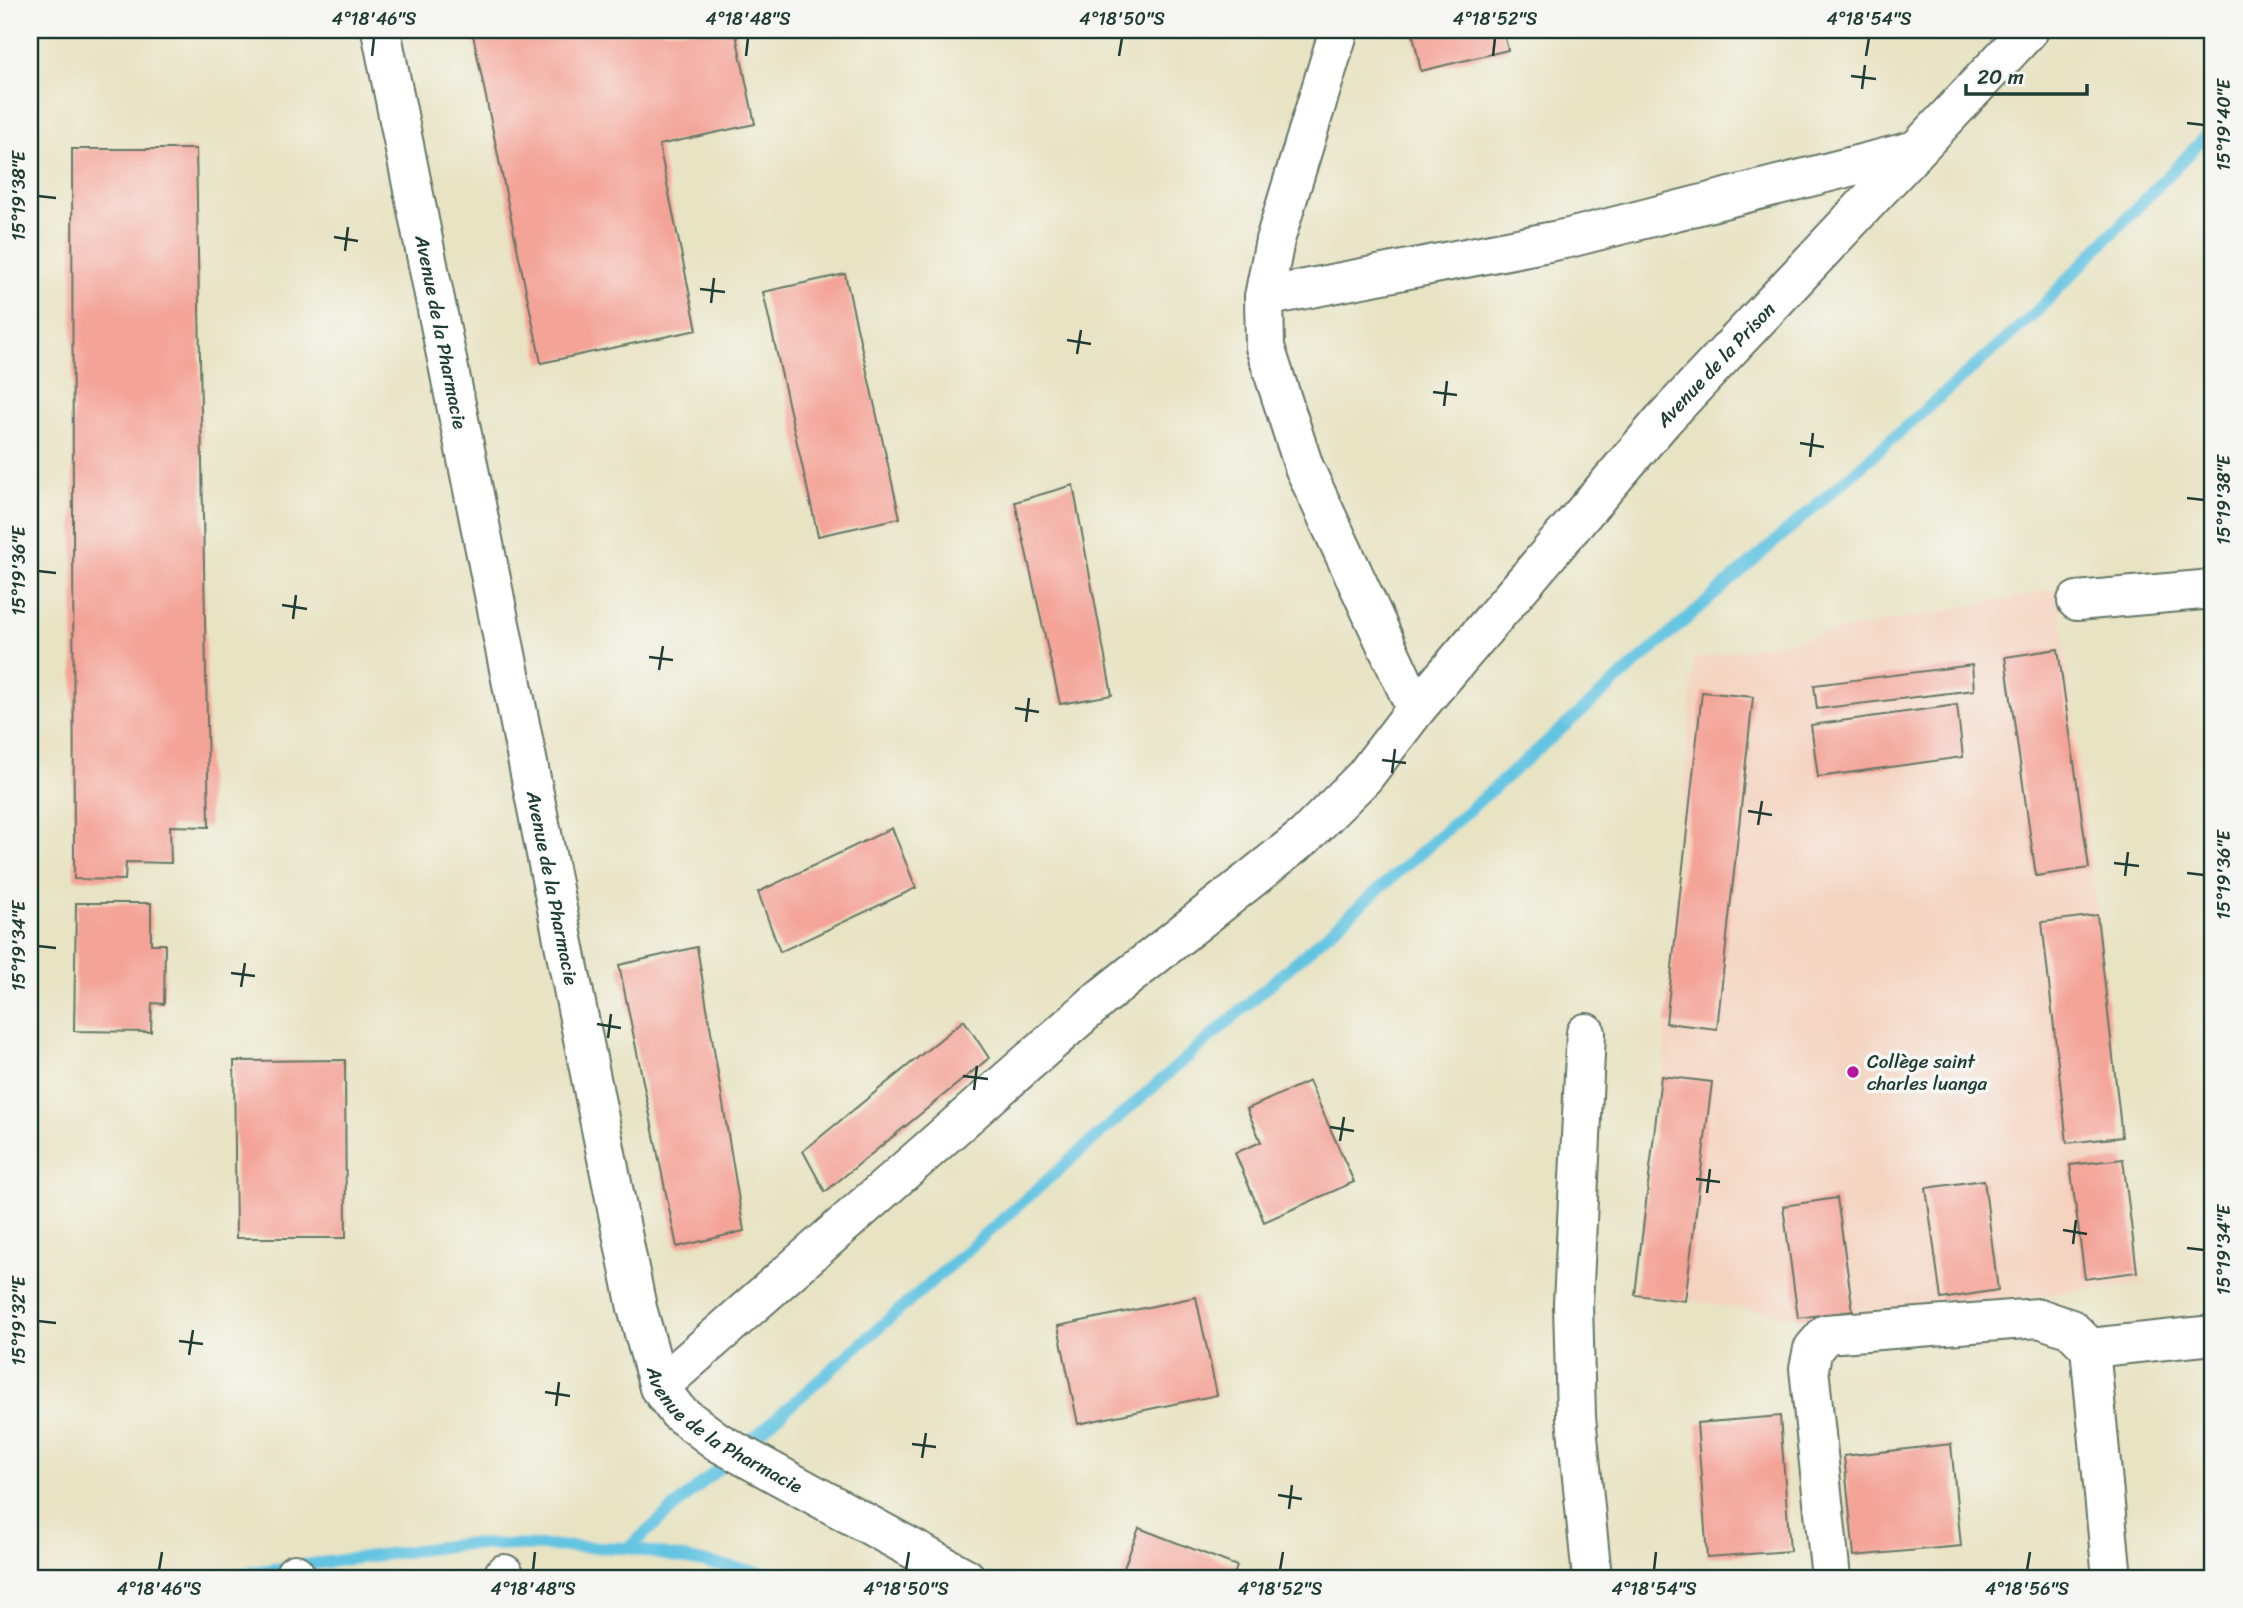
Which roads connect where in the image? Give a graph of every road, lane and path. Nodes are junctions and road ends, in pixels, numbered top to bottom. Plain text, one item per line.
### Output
1 (381, 30) edge
2 (1339, 30) edge
3 (2029, 30) edge
4 (1916, 150) junction
5 (1264, 297) junction
6 (2213, 589) edge
7 (2077, 601) dead end
8 (1416, 709) junction
9 (1587, 1033) dead end
10 (2213, 1335) edge
11 (2090, 1348) junction
12 (659, 1387) junction
13 (966, 1578) edge
14 (1592, 1578) edge
15 (1831, 1578) edge
16 (2112, 1578) edge

1 - 12 street, Avenue de la Pharmacie
2 - 5 street
3 - 4 street, Avenue de la Prison
4 - 5 street
4 - 8 street, Avenue de la Prison
5 - 8 street
6 - 7 street
8 - 12 street, Avenue de la Prison
9 - 14 street
10 - 11 street
11 - 15 street
11 - 16 street
12 - 13 street, Avenue de la Pharmacie

